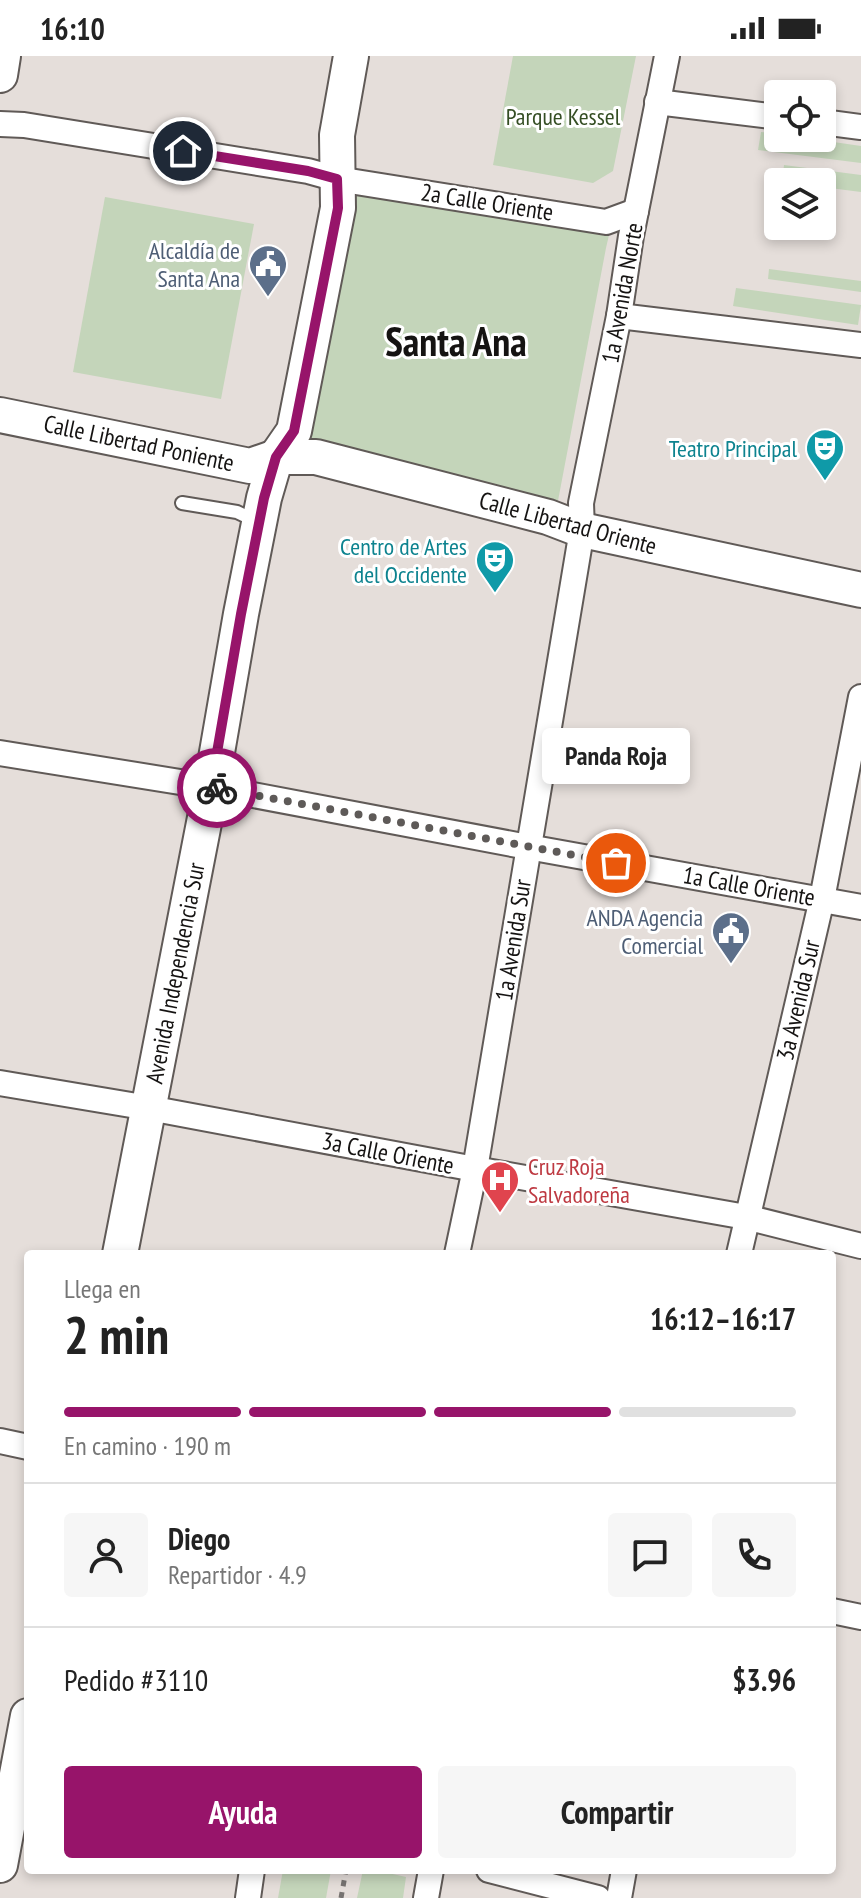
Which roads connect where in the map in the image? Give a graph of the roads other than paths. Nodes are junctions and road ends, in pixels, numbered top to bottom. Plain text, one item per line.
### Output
1 (3, 56) edge
2 (351, 56) edge
3 (667, 56) edge
4 (0, 75) edge
5 (657, 102) junction
6 (764, 115) edge
7 (0, 124) edge
8 (836, 124) edge
9 (861, 127) edge
10 (337, 179) junction
11 (636, 211) junction
12 (619, 316) junction
13 (861, 345) edge
14 (0, 415) edge
15 (276, 457) junction
16 (182, 503) dead end
17 (259, 522) junction
18 (582, 530) junction
19 (861, 590) edge
20 (861, 697) edge
21 (0, 753) edge
22 (211, 787) junction
23 (528, 847) junction
24 (822, 899) junction
25 (861, 907) edge
26 (0, 1083) edge
27 (149, 1108) junction
28 (475, 1169) junction
29 (746, 1217) junction
30 (861, 1246) edge
31 (121, 1250) edge
32 (458, 1250) edge
33 (740, 1250) edge
34 (0, 1441) edge
35 (24, 1446) edge
36 (836, 1612) edge
37 (861, 1617) edge
38 (24, 1731) edge
39 (15, 1766) edge
40 (0, 1865) edge
41 (251, 1874) edge
42 (430, 1874) edge
43 (505, 1874) edge
44 (623, 1874) edge
45 (248, 1898) edge
46 (426, 1898) edge
47 (598, 1898) edge
48 (619, 1898) edge

1 - 4 main road
2 - 10 main road, Avenida Independencia Sur
3 - 5 street, 1a Avenida Norte
5 - 6 street
5 - 11 street, 1a Avenida Norte
7 - 10 street, 2a Calle Oriente
8 - 9 street
10 - 11 street, 2a Calle Oriente
10 - 15 main road, Avenida Independencia Sur
11 - 12 street, 1a Avenida Norte
12 - 13 street
12 - 18 street, 1a Avenida Norte
14 - 15 main road, Calle Libertad Poniente
15 - 17 main road, Avenida Independencia Sur
15 - 18 main road, Calle Libertad Oriente
16 - 17 lane
17 - 22 main road, Avenida Independencia Sur
18 - 19 main road, Calle Libertad Oriente
18 - 23 street, 1a Avenida Sur
20 - 24 street, 3a Avenida Sur
21 - 22 street, 1a Calle Oriente
22 - 23 street, 1a Calle Oriente
22 - 27 main road, Avenida Independencia Sur
23 - 24 street, 1a Calle Oriente
23 - 28 street, 1a Avenida Sur
24 - 25 street, 1a Calle Oriente
24 - 29 street, 3a Avenida Sur
26 - 27 street, 3a Calle Oriente
27 - 28 street, 3a Calle Oriente
27 - 31 main road, Avenida Independencia Sur
28 - 29 street, 3a Calle Oriente
28 - 32 street, 1a Avenida Sur
29 - 30 street, 3a Calle Oriente
29 - 33 street, 3a Avenida Sur
34 - 35 street
36 - 37 street
38 - 39 main road
39 - 40 main road
41 - 45 street
42 - 46 street
43 - 47 street
44 - 48 street

